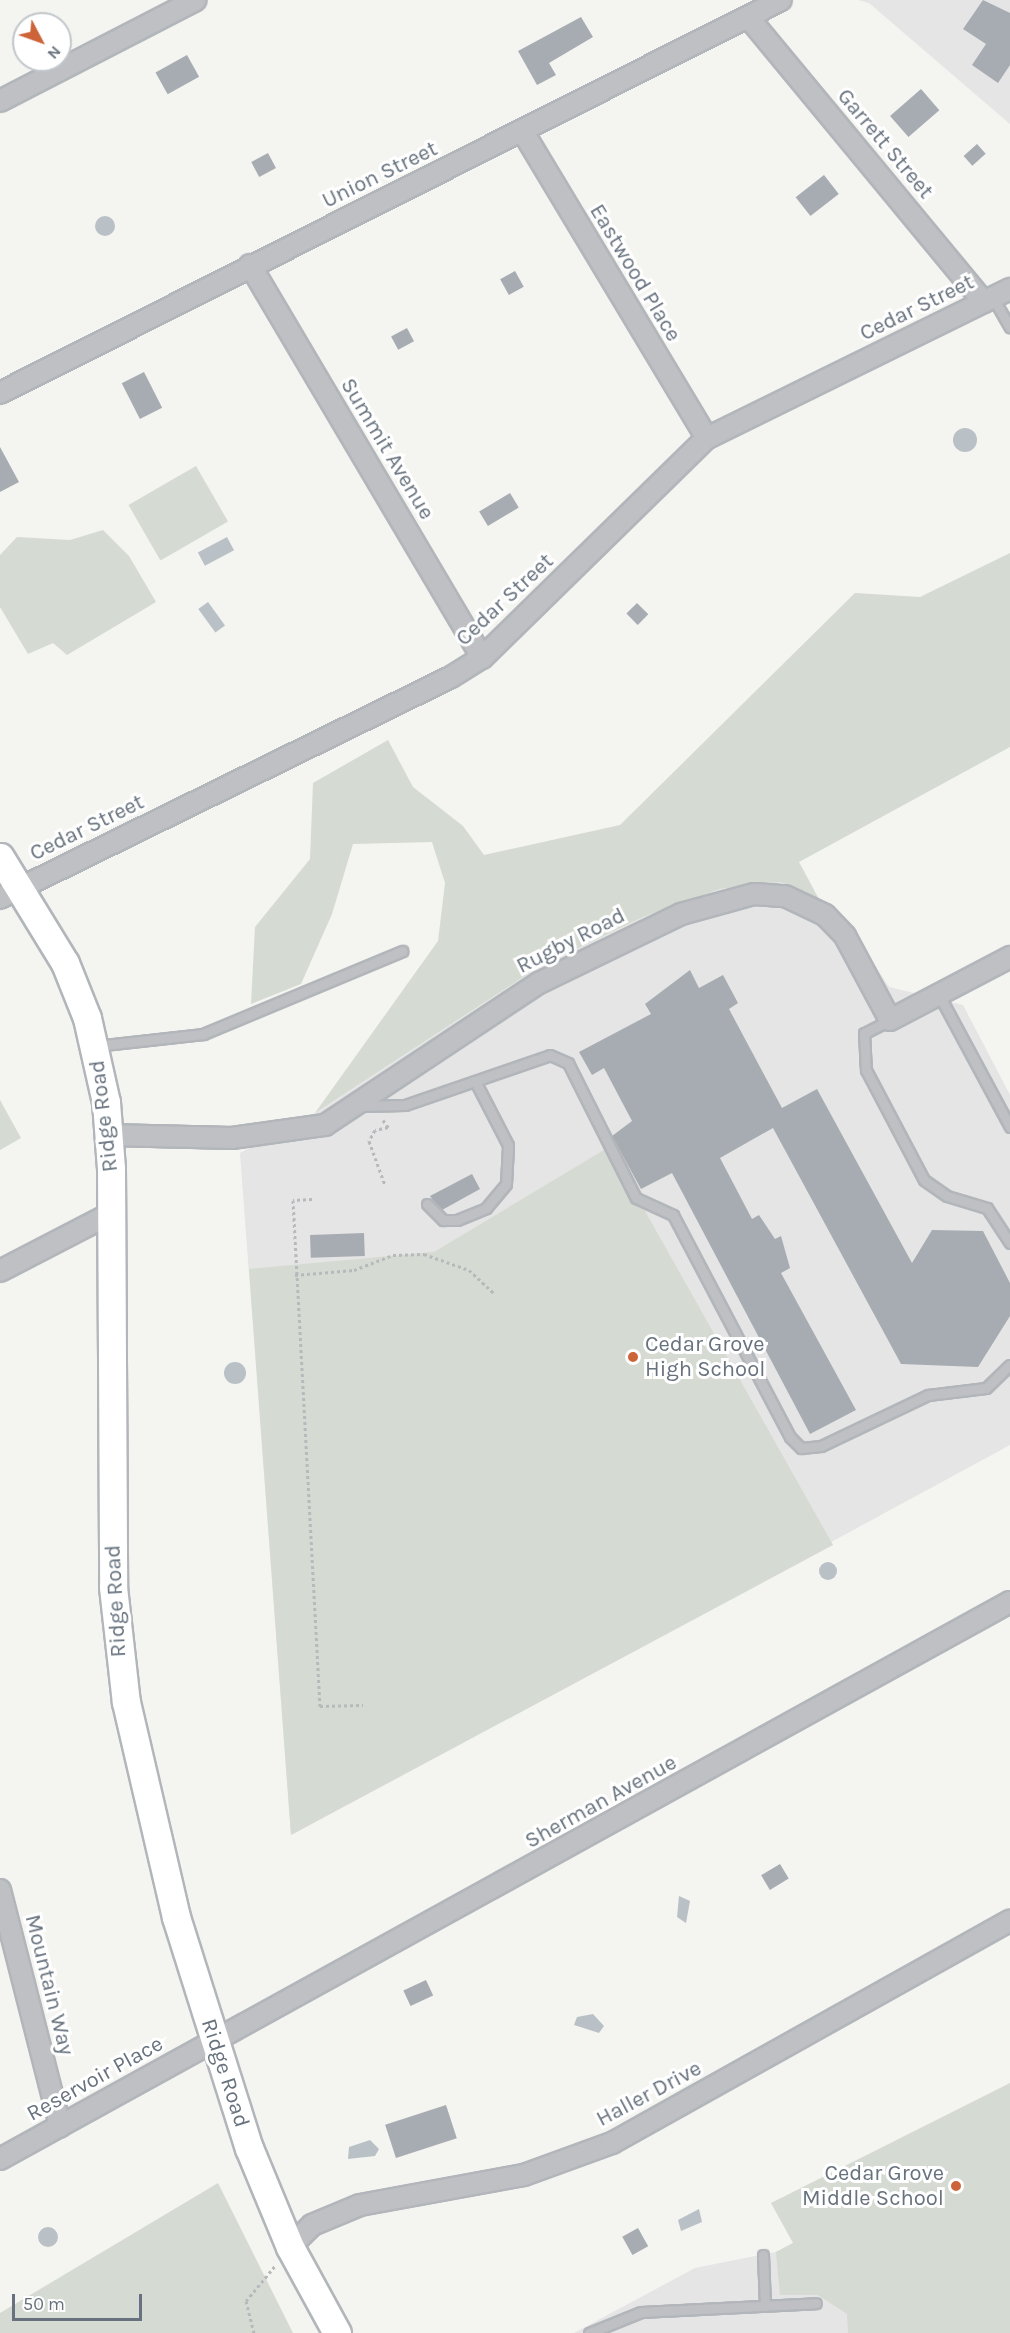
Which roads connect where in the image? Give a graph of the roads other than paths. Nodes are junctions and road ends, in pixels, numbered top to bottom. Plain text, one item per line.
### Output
1 (196, 0) edge
2 (781, 0) edge
3 (748, 17) junction
4 (0, 101) edge
5 (523, 132) junction
6 (250, 265) junction
7 (996, 296) edge
8 (1010, 328) edge
9 (0, 393) edge
10 (707, 438) junction
11 (482, 658) junction
12 (0, 857) edge
13 (11, 893) edge
14 (402, 951) dead end
15 (1010, 957) edge
16 (939, 995) junction
17 (890, 1020) junction
18 (95, 1046) junction
19 (475, 1081) junction
20 (353, 1106) junction
21 (1010, 1127) edge
22 (110, 1135) junction
23 (427, 1204) dead end
24 (112, 1213) junction
25 (1010, 1243) edge
26 (0, 1271) edge
27 (1010, 1365) edge
28 (1010, 1602) edge
29 (0, 1890) edge
30 (1010, 1921) edge
31 (213, 2039) junction
32 (60, 2126) junction
33 (0, 2159) edge
34 (290, 2247) junction
35 (763, 2256) dead end
36 (816, 2303) dead end
37 (765, 2306) junction
38 (336, 2333) edge
39 (589, 2333) edge

1 - 4 street
2 - 3 street, Union Street
3 - 5 street, Union Street
3 - 7 street, Garrett Street
5 - 6 street, Union Street
5 - 10 street, Eastwood Place
6 - 9 street, Union Street
6 - 11 street, Summit Avenue
7 - 8 lane
7 - 10 street, Cedar Street
10 - 11 street, Cedar Street
11 - 13 street, Cedar Street
12 - 13 main road, Ridge Road
13 - 18 main road, Ridge Road
14 - 18 lane
15 - 16 street
16 - 17 street
16 - 21 lane
17 - 20 street, Rugby Road
17 - 25 lane
18 - 22 main road, Ridge Road
19 - 20 lane
19 - 23 lane
19 - 27 lane
20 - 22 street, Rugby Road
22 - 24 main road, Ridge Road
24 - 26 street
24 - 31 main road, Ridge Road
28 - 31 street, Sherman Avenue
29 - 32 street, Mountain Way
30 - 34 street, Haller Drive
31 - 32 street, Reservoir Place
31 - 34 main road, Ridge Road
32 - 33 street, Reservoir Place
34 - 38 main road, Ridge Road
35 - 37 lane
36 - 37 lane
37 - 39 lane

